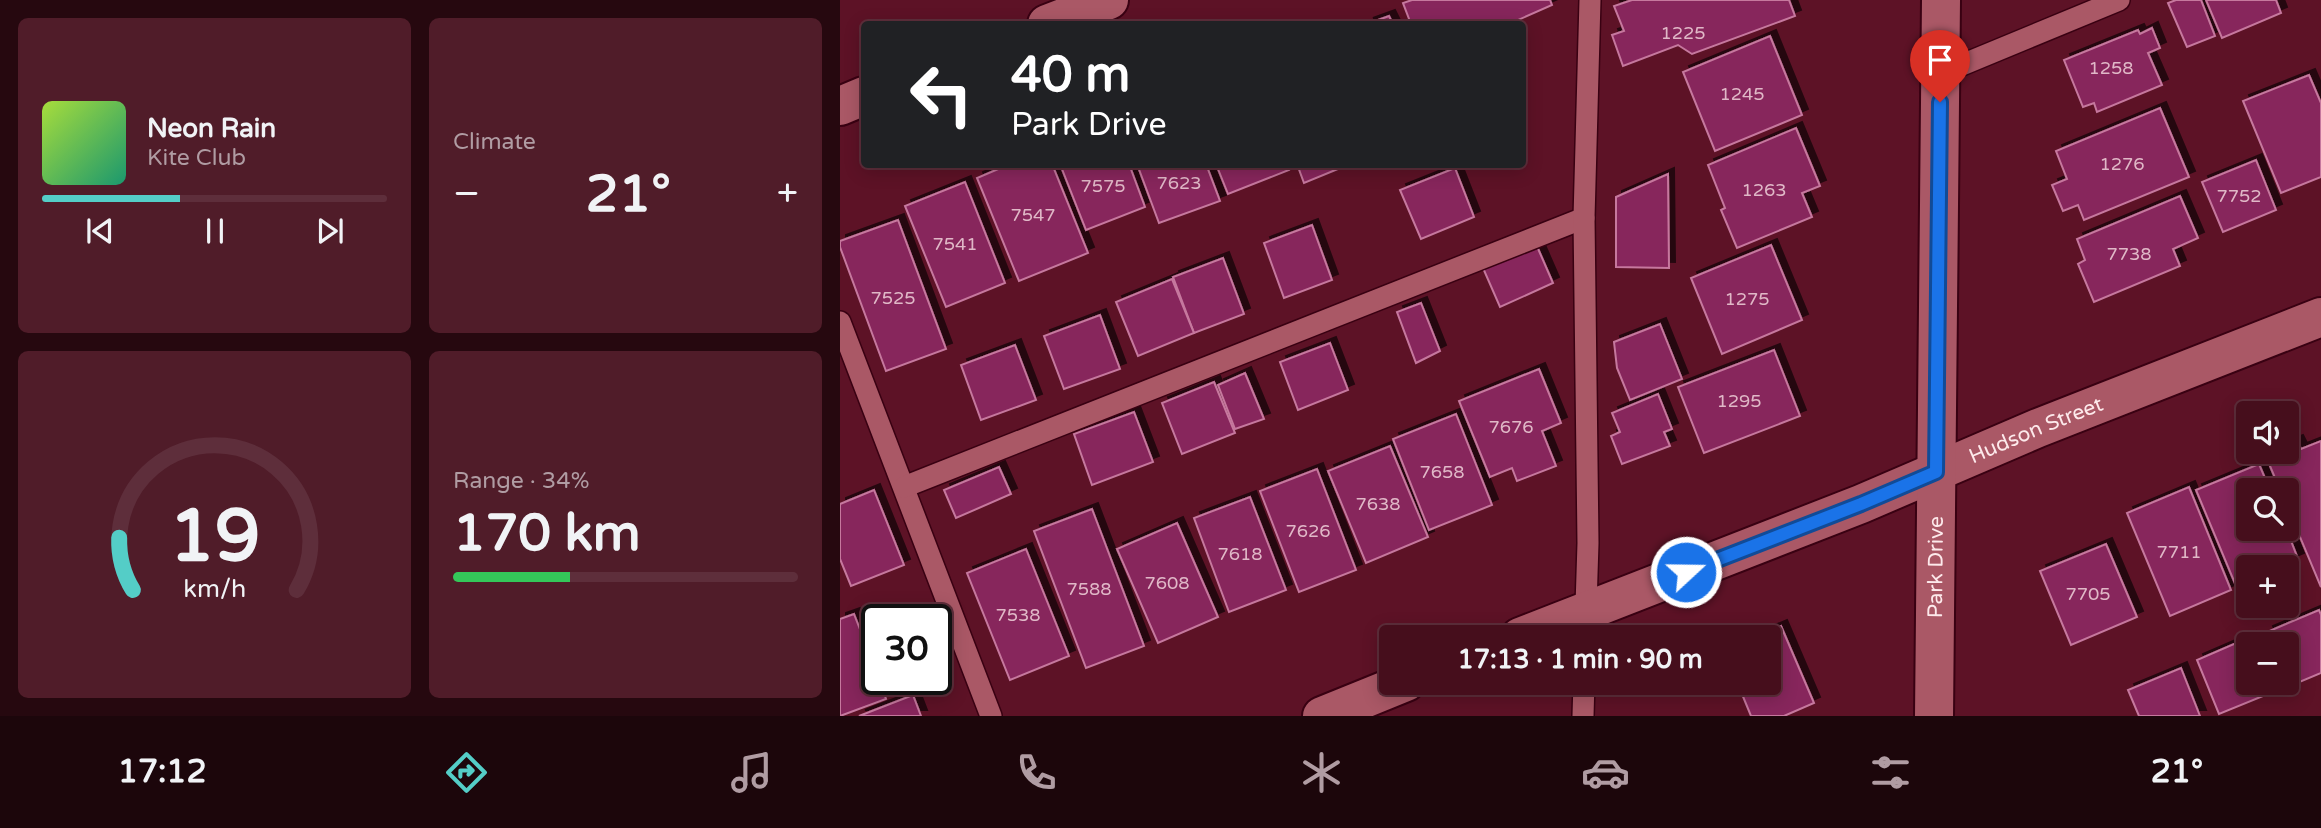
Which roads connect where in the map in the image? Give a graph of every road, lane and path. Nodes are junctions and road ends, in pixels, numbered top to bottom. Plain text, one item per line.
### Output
1 (1109, 0) edge
2 (1590, 0) edge
3 (1941, 0) edge
4 (2119, 0) edge
5 (1055, 21) edge
6 (1940, 74) junction
7 (861, 97) edge
8 (840, 106) edge
9 (1584, 218) junction
10 (2321, 317) edge
11 (840, 322) edge
12 (1936, 472) junction
13 (904, 487) junction
14 (1586, 624) edge
15 (1379, 693) edge
16 (1584, 695) edge
17 (991, 716) edge
18 (1322, 716) edge
19 (1583, 716) edge
20 (1934, 716) edge

1 - 5 street
2 - 9 lane
3 - 6 street, Park Drive
4 - 6 lane
6 - 12 street, Park Drive
7 - 8 street
9 - 13 lane
9 - 14 lane
10 - 12 street, Hudson Street
11 - 13 lane
12 - 14 street, Hudson Street
12 - 20 street, Park Drive
13 - 17 lane
15 - 18 street
16 - 19 lane

